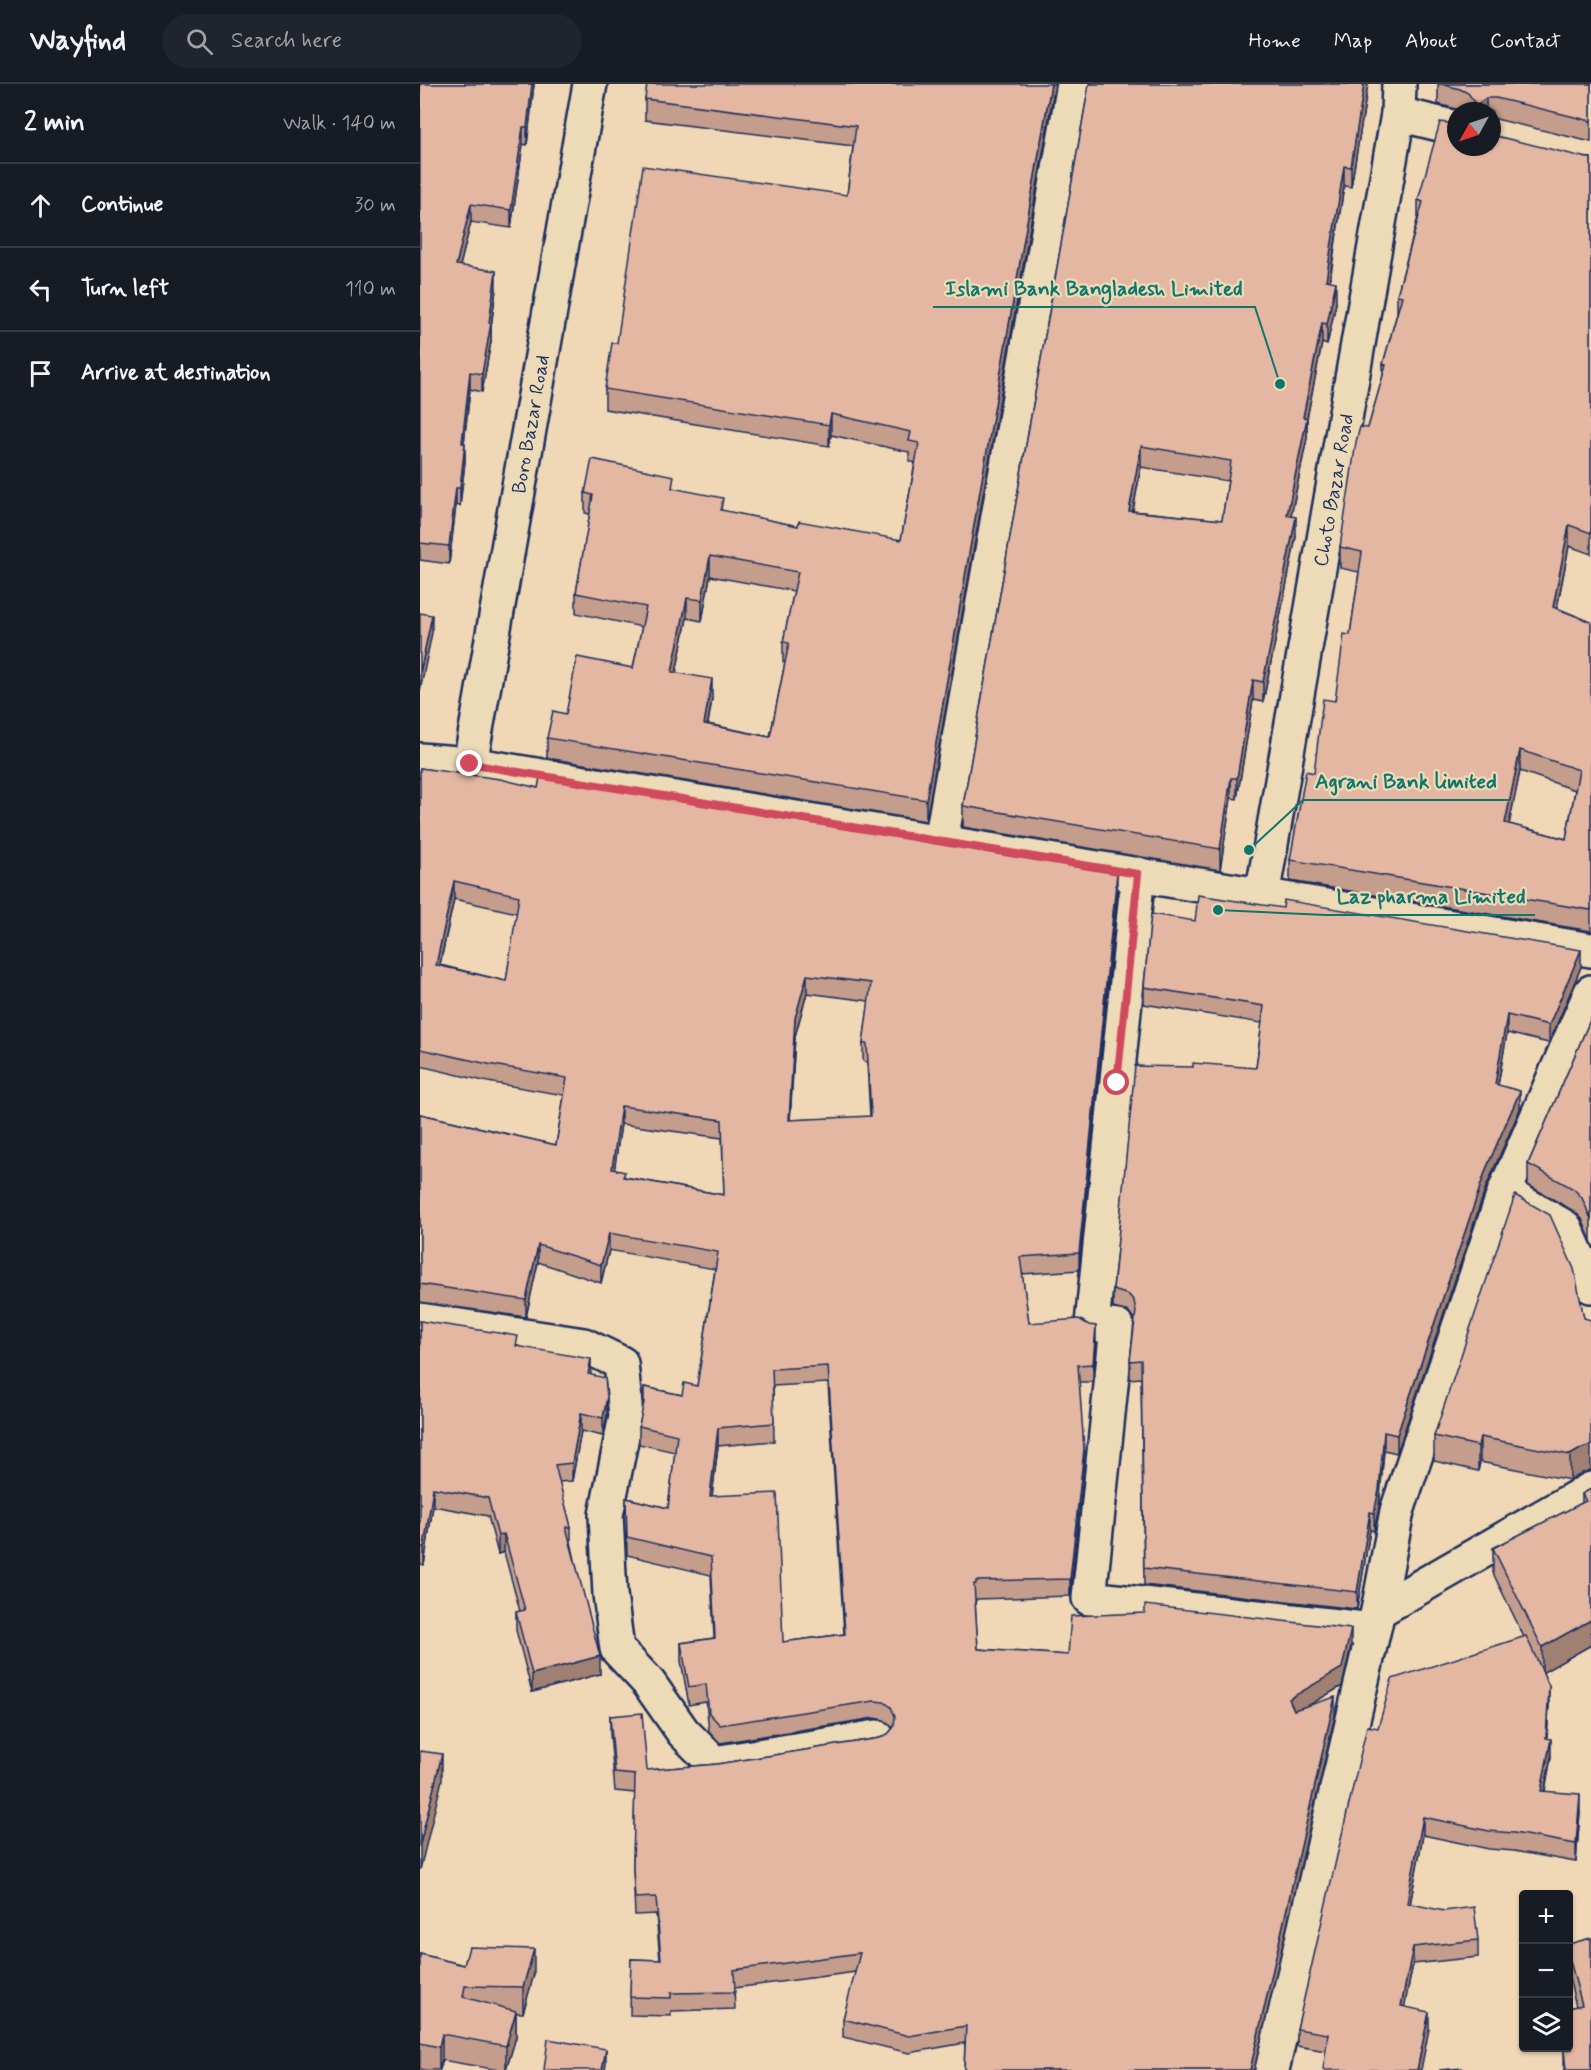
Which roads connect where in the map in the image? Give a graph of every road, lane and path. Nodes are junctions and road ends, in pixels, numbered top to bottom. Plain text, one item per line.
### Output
1 (590, 84) edge
2 (1074, 84) edge
3 (1398, 99) edge
4 (1447, 124) edge
5 (420, 760) edge
6 (470, 764) junction
7 (941, 842) junction
8 (1138, 874) junction
9 (1262, 896) junction
10 (1591, 950) edge
11 (1591, 992) edge
12 (1504, 1193) junction
13 (1591, 1286) edge
14 (420, 1320) edge
15 (1591, 1489) edge
16 (1375, 1621) junction
17 (877, 1737) edge
18 (1272, 2070) edge

1 - 6 street, Boro Bazar Road
2 - 7 street
3 - 4 street
3 - 9 street, Choto Bazar Road
5 - 6 street
6 - 7 street
7 - 8 street
8 - 9 street
8 - 16 street
9 - 10 street
11 - 12 street
12 - 13 street
12 - 16 street
14 - 17 street
15 - 16 street
16 - 18 street

